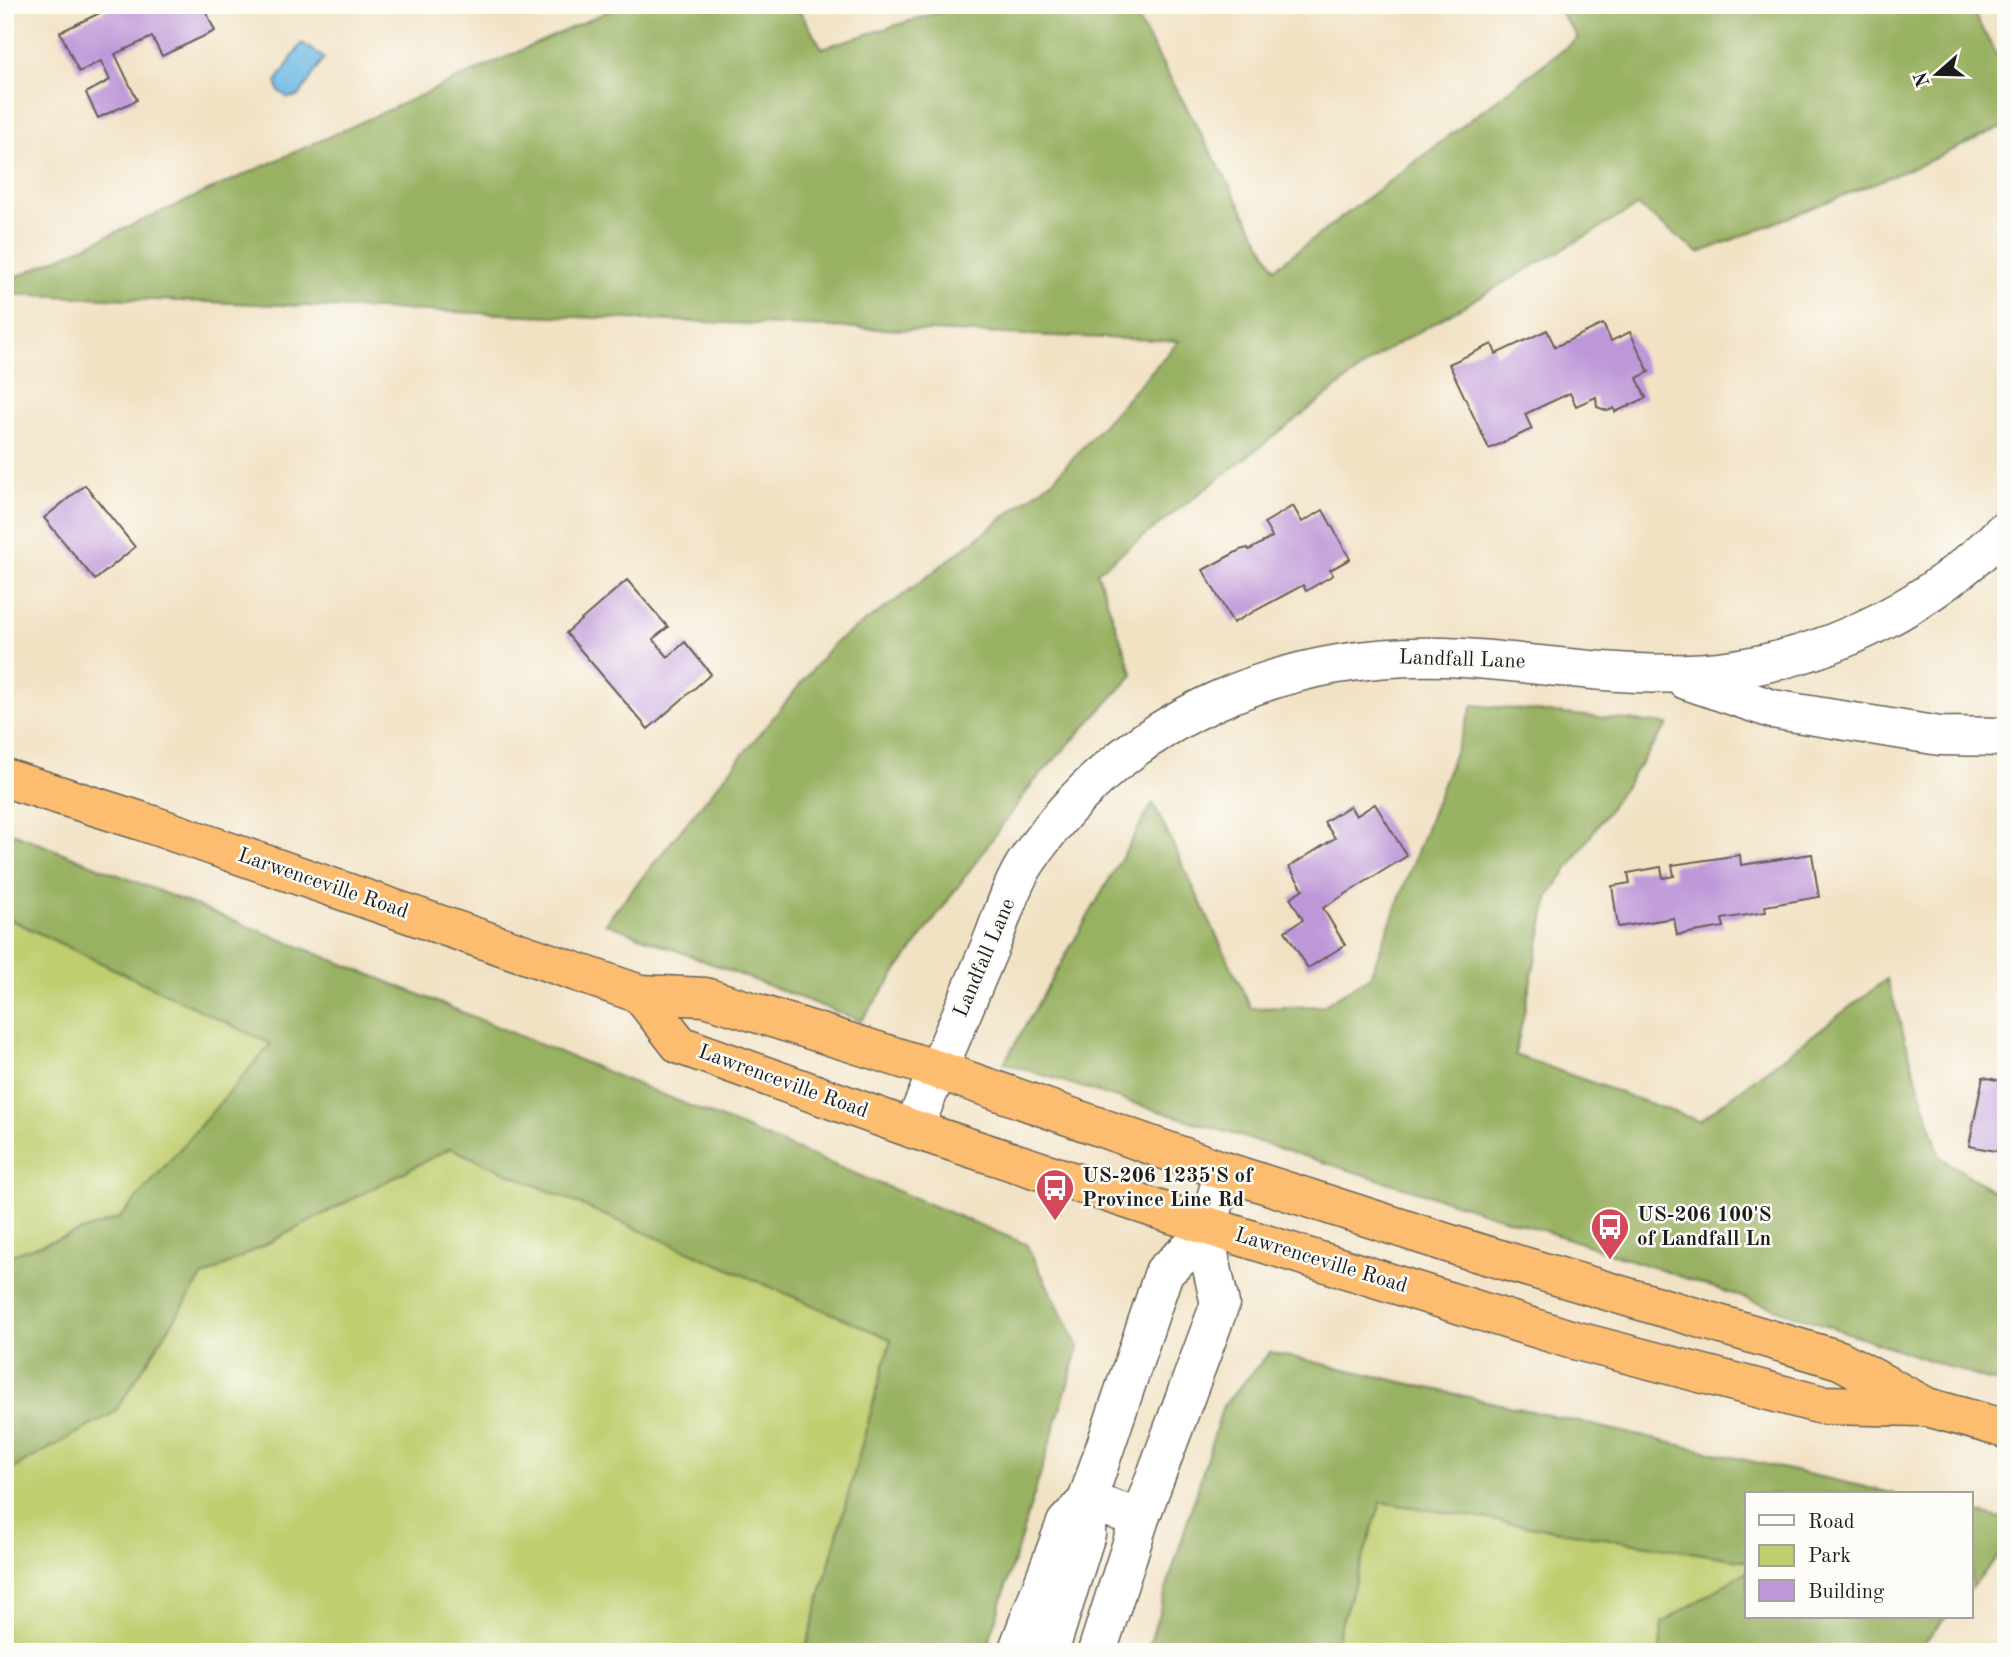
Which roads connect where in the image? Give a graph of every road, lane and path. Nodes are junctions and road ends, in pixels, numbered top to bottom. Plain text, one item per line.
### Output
1 (2006, 529) edge
2 (1668, 674) junction
3 (2006, 737) edge
4 (5, 778) edge
5 (640, 994) junction
6 (938, 1070) junction
7 (913, 1129) junction
8 (1224, 1171) junction
9 (1206, 1231) junction
10 (1927, 1407) junction
11 (2006, 1429) edge
12 (1087, 1501) junction
13 (1140, 1518) junction
14 (1017, 1652) edge
15 (1049, 1652) edge
16 (1097, 1652) edge

1 - 2 street, Landfall Lane
2 - 3 street
2 - 6 street, Landfall Lane
4 - 5 highway, Larwenceville Road
5 - 6 highway, Lawrenceville Road
5 - 7 highway, Lawrenceville Road
6 - 7 street, Landfall Lane
6 - 8 highway, Lawrenceville Road
7 - 9 highway, Lawrenceville Road
8 - 9 street
8 - 10 highway, Lawrenceville Road
9 - 10 highway, Lawrenceville Road
9 - 12 street
9 - 13 street
10 - 11 highway, Lawrenceville Road
12 - 13 street
12 - 14 street
12 - 15 street
13 - 16 street

